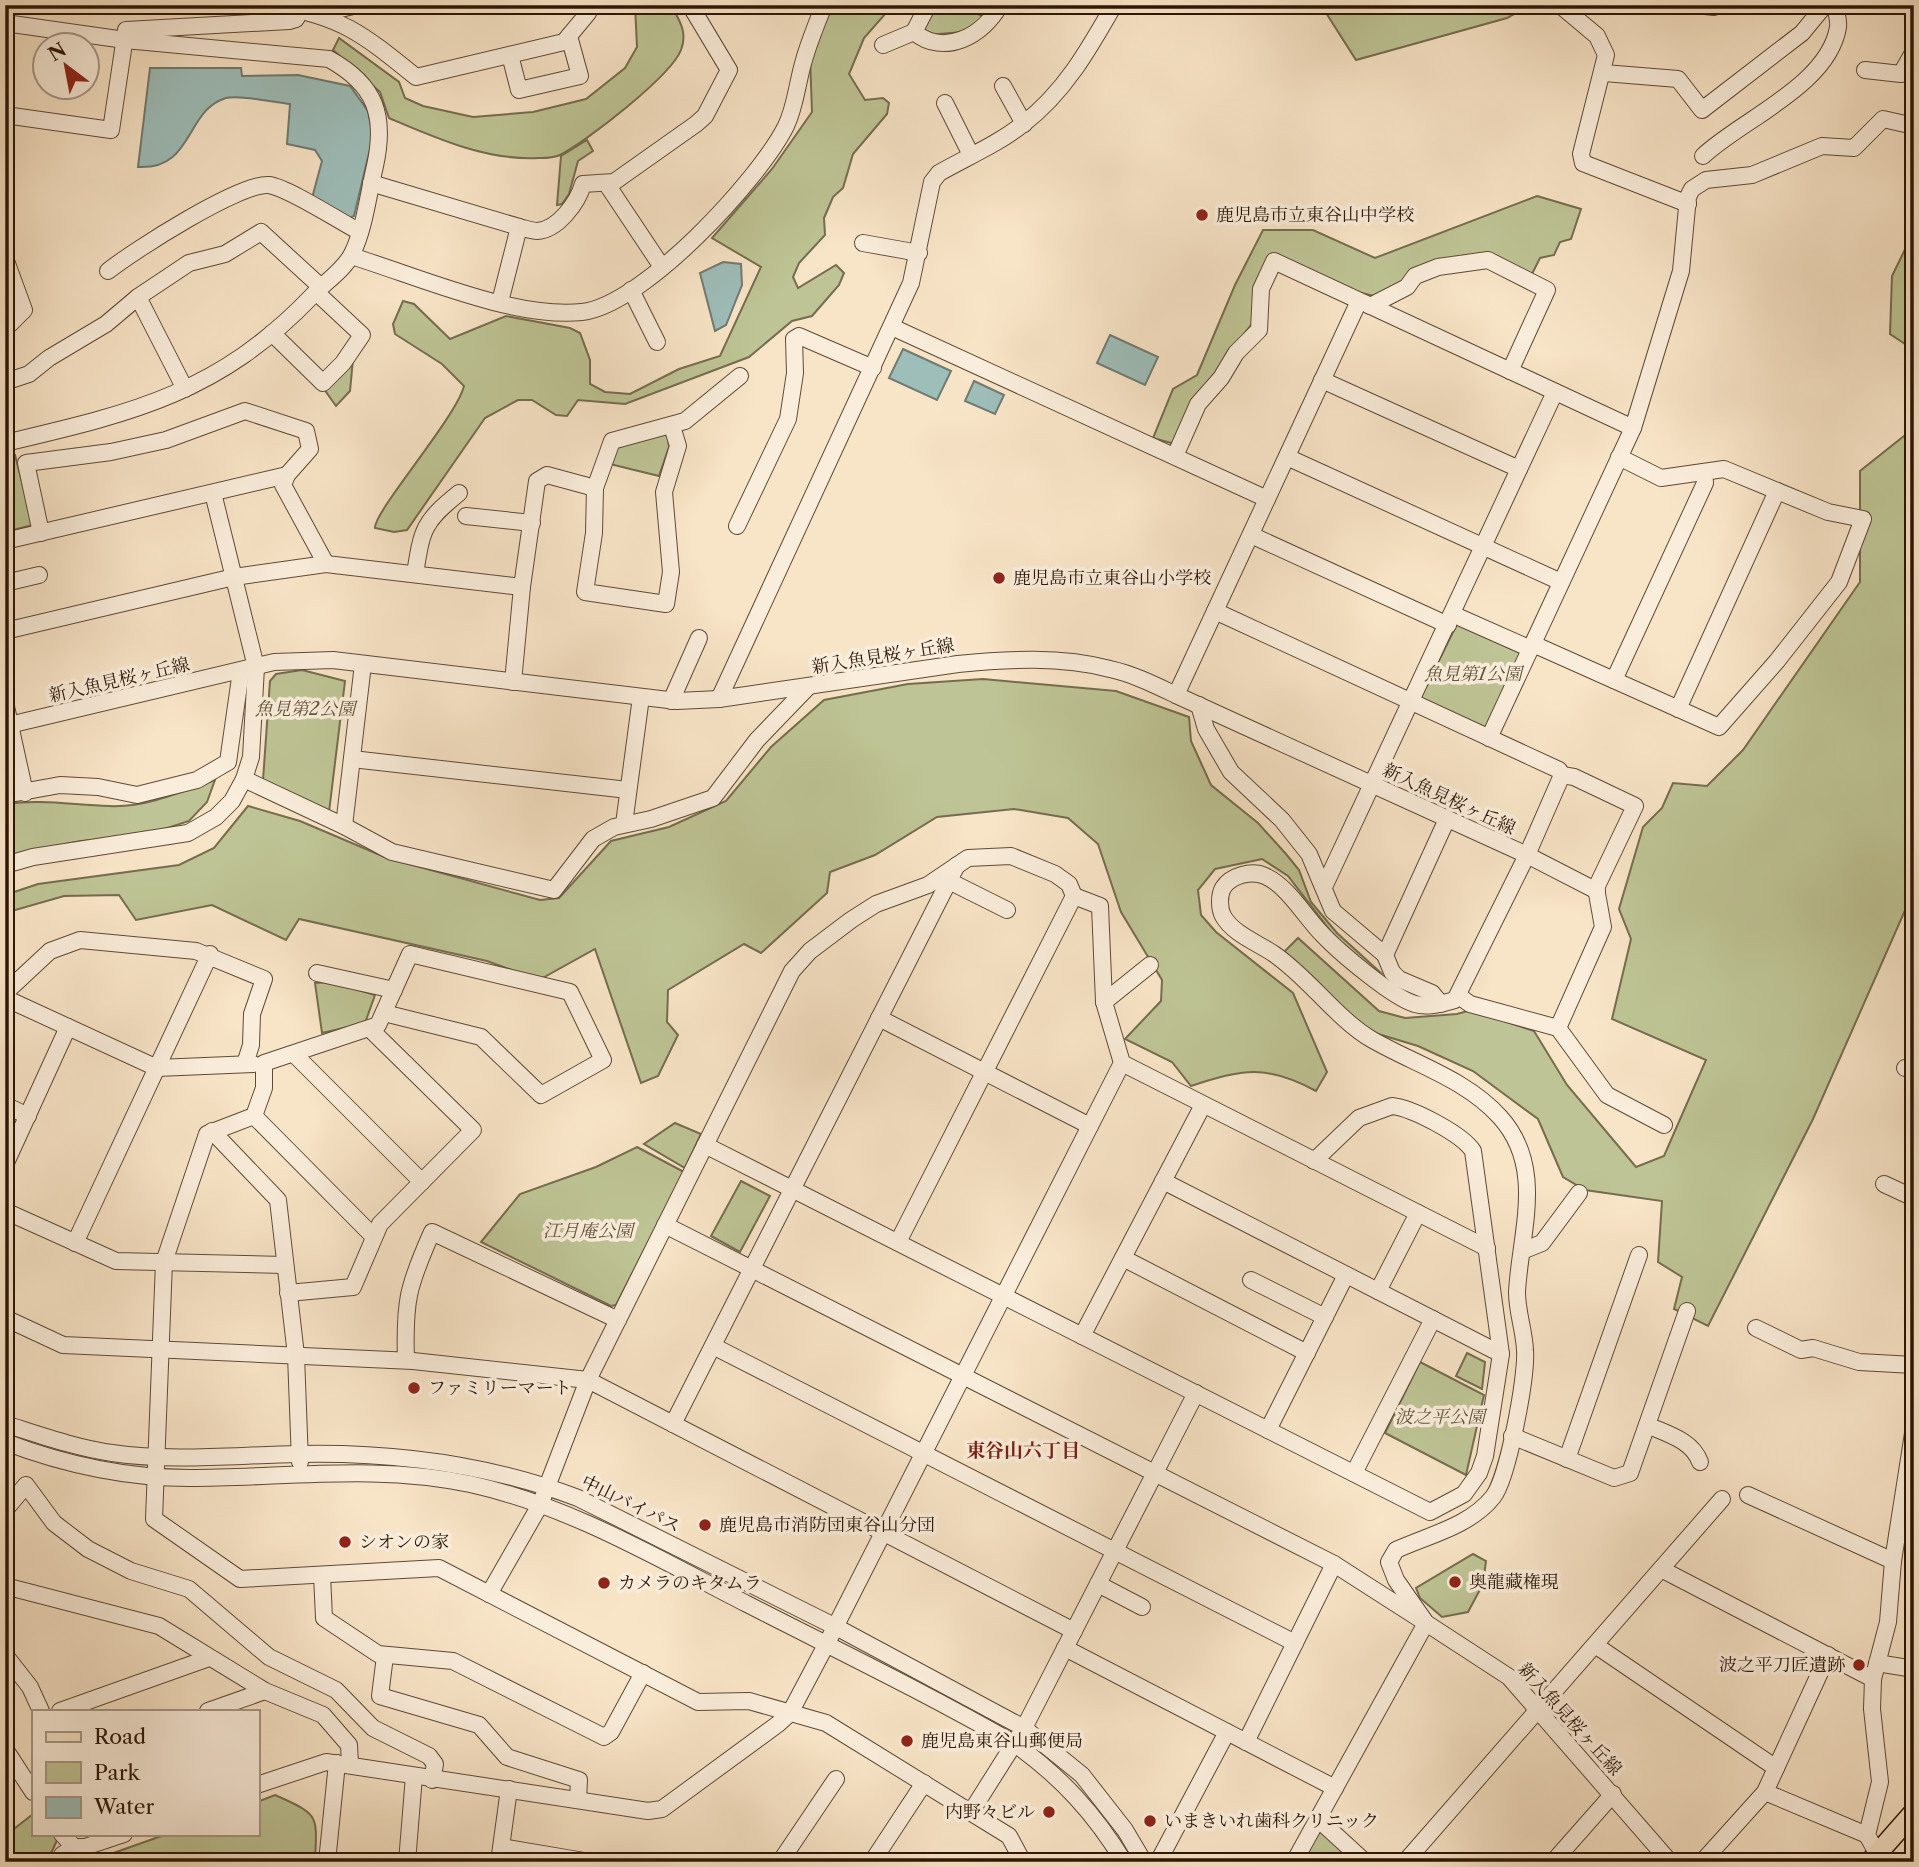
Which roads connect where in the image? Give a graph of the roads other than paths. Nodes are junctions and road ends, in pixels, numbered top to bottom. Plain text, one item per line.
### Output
1 (271, 5) edge
2 (357, 5) edge
3 (583, 5) edge
4 (690, 5) edge
5 (824, 5) edge
6 (928, 5) edge
7 (1000, 5) edge
8 (1115, 5) edge
9 (1560, 5) edge
10 (1696, 5) edge
11 (1825, 5) edge
12 (1835, 5) edge
13 (1714, 7) edge
14 (303, 8) edge
15 (320, 14) junction
16 (5, 23) edge
17 (914, 32) junction
18 (569, 36) junction
19 (125, 40) junction
20 (883, 45) dead end
21 (1914, 51) edge
22 (510, 55) junction
23 (1865, 70) dead end
24 (1604, 73) junction
25 (1003, 86) dead end
26 (945, 103) dead end
27 (6, 121) edge
28 (1024, 124) junction
29 (1914, 126) edge
30 (971, 155) junction
31 (1703, 156) dead end
32 (371, 183) junction
33 (606, 184) junction
34 (1688, 204) junction
35 (519, 227) junction
36 (360, 232) junction
37 (863, 243) dead end
38 (919, 253) junction
39 (351, 256) junction
40 (5, 258) edge
41 (662, 267) junction
42 (108, 271) dead end
43 (318, 289) junction
44 (631, 290) junction
45 (138, 296) junction
46 (500, 302) junction
47 (1364, 304) junction
48 (892, 327) junction
49 (5, 329) edge
50 (272, 333) junction
51 (657, 342) dead end
52 (873, 368) junction
53 (1510, 371) junction
54 (740, 376) dead end
55 (1322, 380) junction
56 (5, 382) edge
57 (185, 389) junction
58 (1555, 392) junction
59 (672, 426) junction
60 (1633, 428) junction
61 (5, 443) edge
62 (1175, 456) junction
63 (1287, 457) junction
64 (1619, 457) junction
65 (1519, 470) junction
66 (1704, 472) junction
67 (286, 475) junction
68 (594, 488) junction
69 (1777, 491) junction
70 (214, 492) junction
71 (459, 493) dead end
72 (1267, 499) junction
73 (466, 516) dead end
74 (532, 523) junction
75 (737, 526) dead end
76 (41, 533) junction
77 (1251, 535) junction
78 (5, 541) edge
79 (1483, 547) junction
80 (326, 564) junction
81 (415, 574) junction
82 (39, 575) dead end
83 (234, 577) junction
84 (1561, 582) junction
85 (5, 583) edge
86 (522, 587) junction
87 (1215, 611) junction
88 (1450, 620) junction
89 (5, 631) edge
90 (699, 638) dead end
91 (1532, 646) junction
92 (363, 664) junction
93 (249, 669) junction
94 (1614, 680) junction
95 (513, 682) junction
96 (809, 687) junction
97 (1176, 695) junction
98 (641, 697) junction
99 (719, 699) junction
100 (671, 701) junction
101 (5, 702) edge
102 (1412, 702) junction
103 (1199, 705) junction
104 (1678, 709) junction
105 (8, 725) edge
106 (1489, 738) junction
107 (352, 759) junction
108 (1562, 775) junction
109 (244, 779) junction
110 (1372, 785) junction
111 (628, 790) junction
112 (25, 793) junction
113 (5, 795) edge
114 (1447, 819) junction
115 (624, 824) junction
116 (344, 826) junction
117 (1527, 855) junction
118 (957, 864) junction
119 (5, 865) edge
120 (949, 880) junction
121 (1324, 887) junction
122 (1597, 891) junction
123 (1074, 896) junction
124 (1007, 910) dead end
125 (210, 954) junction
126 (1385, 955) junction
127 (1150, 965) dead end
128 (317, 973) dead end
129 (394, 990) junction
130 (5, 993) edge
131 (1460, 996) junction
132 (5, 998) edge
133 (1104, 1002) junction
134 (1441, 1004) junction
135 (384, 1013) junction
136 (879, 1018) junction
137 (68, 1027) junction
138 (1558, 1028) junction
139 (370, 1030) junction
140 (294, 1054) junction
141 (264, 1063) junction
142 (1122, 1063) junction
143 (245, 1064) junction
144 (157, 1068) junction
145 (984, 1072) junction
146 (5, 1105) edge
147 (1203, 1105) junction
148 (28, 1116) junction
149 (254, 1116) junction
150 (1664, 1125) dead end
151 (1090, 1126) junction
152 (212, 1132) junction
153 (705, 1145) junction
154 (1314, 1161) junction
155 (5, 1165) edge
156 (1163, 1181) junction
157 (422, 1182) junction
158 (1884, 1184) dead end
159 (792, 1189) junction
160 (1579, 1193) dead end
161 (1914, 1198) edge
162 (5, 1211) edge
163 (1418, 1213) junction
164 (666, 1225) junction
165 (374, 1237) junction
166 (898, 1242) junction
167 (75, 1243) junction
168 (1486, 1248) junction
169 (1522, 1251) junction
170 (1639, 1255) dead end
171 (1123, 1258) junction
172 (163, 1262) junction
173 (284, 1265) junction
174 (752, 1269) junction
175 (1346, 1275) junction
176 (1251, 1280) dead end
177 (1378, 1291) junction
178 (288, 1293) junction
179 (1003, 1296) junction
180 (1687, 1311) dead end
181 (1325, 1317) junction
182 (5, 1318) edge
183 (1433, 1319) junction
184 (618, 1320) junction
185 (1756, 1328) dead end
186 (1082, 1336) junction
187 (713, 1346) junction
188 (161, 1349) junction
189 (1307, 1353) junction
190 (1501, 1354) junction
191 (296, 1356) junction
192 (406, 1360) junction
193 (1914, 1364) edge
194 (963, 1376) junction
195 (588, 1380) junction
196 (1196, 1393) junction
197 (5, 1424) edge
198 (673, 1424) junction
199 (1647, 1425) junction
200 (1914, 1427) edge
201 (1268, 1430) junction
202 (1512, 1436) junction
203 (5, 1442) edge
204 (924, 1453) junction
205 (300, 1454) junction
206 (158, 1457) junction
207 (1567, 1459) junction
208 (1700, 1462) dead end
209 (1155, 1473) junction
210 (1354, 1473) junction
211 (300, 1474) junction
212 (157, 1476) junction
213 (549, 1487) junction
214 (1748, 1495) dead end
215 (1722, 1499) dead end
216 (540, 1505) junction
217 (5, 1510) edge
218 (1430, 1512) junction
219 (1441, 1531) junction
220 (884, 1532) junction
221 (1115, 1551) junction
222 (1893, 1561) junction
223 (1334, 1564) junction
224 (1661, 1569) junction
225 (322, 1575) junction
226 (1098, 1584) junction
227 (6, 1588) edge
228 (489, 1594) junction
229 (1142, 1607) dead end
230 (1426, 1623) junction
231 (836, 1627) junction
232 (1074, 1631) junction
233 (1296, 1643) junction
234 (827, 1645) junction
235 (1595, 1645) junction
236 (1065, 1648) junction
237 (5, 1655) edge
238 (1828, 1655) junction
239 (385, 1656) junction
240 (209, 1658) junction
241 (1877, 1663) junction
242 (1914, 1668) edge
243 (643, 1673) junction
244 (1873, 1679) junction
245 (265, 1691) junction
246 (41, 1710) edge
247 (63, 1710) edge
248 (211, 1710) edge
249 (1538, 1710) junction
250 (790, 1713) junction
251 (1024, 1728) junction
252 (1227, 1732) junction
253 (1246, 1742) junction
254 (1016, 1744) junction
255 (5, 1749) edge
256 (343, 1763) junction
257 (1776, 1768) junction
258 (414, 1776) junction
259 (835, 1779) dead end
260 (432, 1780) junction
261 (924, 1783) junction
262 (259, 1784) edge
263 (1335, 1788) junction
264 (509, 1789) junction
265 (32, 1790) edge
266 (1765, 1792) junction
267 (1613, 1794) junction
268 (578, 1800) junction
269 (971, 1812) junction
270 (1914, 1812) edge
271 (1318, 1819) junction
272 (1867, 1835) junction
273 (64, 1836) edge
274 (118, 1836) edge
275 (74, 1847) junction
276 (500, 1854) edge
277 (1876, 1860) edge
278 (59, 1862) edge
279 (327, 1862) edge
280 (407, 1862) edge
281 (590, 1862) edge
282 (780, 1862) edge
283 (872, 1862) edge
284 (1023, 1862) edge
285 (1124, 1862) edge
286 (1144, 1862) edge
287 (1158, 1862) edge
288 (1294, 1862) edge
289 (1365, 1862) edge
290 (1405, 1862) edge
291 (1553, 1862) edge
292 (1670, 1862) edge
293 (1702, 1862) edge

1 - 14 street
2 - 15 street
3 - 18 street
4 - 33 street
5 - 41 street
6 - 17 street
7 - 17 street
8 - 28 street
9 - 24 street
10 - 13 street
11 - 24 street
12 - 31 street
14 - 15 street
14 - 19 street
15 - 22 street
16 - 19 street
17 - 20 street
18 - 22 street
18 - 22 street
19 - 27 street
19 - 32 street
21 - 23 street
24 - 34 street
25 - 28 street
26 - 30 street
28 - 30 street
29 - 34 street
30 - 38 street
32 - 35 street
32 - 36 street
33 - 35 street
33 - 41 street
34 - 60 street
35 - 46 street
36 - 39 street
36 - 42 street
37 - 38 street
38 - 48 street
39 - 43 street
39 - 46 street
40 - 49 street
41 - 44 street
43 - 45 street
43 - 50 street
43 - 50 street
44 - 46 street
44 - 51 street
45 - 56 street
45 - 57 street
47 - 53 street
47 - 53 street
47 - 55 street
47 - 62 street
48 - 52 street
48 - 62 street
50 - 57 street
52 - 75 street
52 - 99 street
53 - 58 street
54 - 59 street
55 - 63 street
55 - 65 street
57 - 61 street
58 - 60 street
58 - 65 street
59 - 68 street
59 - 68 street
60 - 64 street
62 - 72 street
63 - 72 street
63 - 79 street
64 - 66 street
64 - 84 street
65 - 79 street
66 - 69 street
66 - 94 street
67 - 70 street
67 - 76 street
67 - 80 street
68 - 74 street
69 - 104 street
69 - 104 street
70 - 76 street
70 - 83 street
71 - 81 street
72 - 77 street
73 - 74 street
74 - 86 street
76 - 78 street
77 - 87 street
77 - 88 street
79 - 84 street
79 - 88 street
80 - 81 street
80 - 83 street
81 - 86 street
82 - 85 street
83 - 89 street
83 - 93 street
84 - 91 street
86 - 95 street
87 - 97 street
87 - 102 street
88 - 91 street
88 - 102 street
90 - 100 street
91 - 94 street
91 - 106 street
92 - 93 street, 新入魚見桜ヶ丘線
92 - 95 street, 新入魚見桜ヶ丘線
92 - 107 street
93 - 105 street, 新入魚見桜ヶ丘線
93 - 109 street
93 - 112 street
94 - 104 street
95 - 98 street, 新入魚見桜ヶ丘線
96 - 97 street, 新入魚見桜ヶ丘線
96 - 99 street, 新入魚見桜ヶ丘線
96 - 115 street
97 - 103 street, 新入魚見桜ヶ丘線
98 - 100 street, 新入魚見桜ヶ丘線
98 - 111 street
99 - 100 street, 新入魚見桜ヶ丘線
101 - 105 street
102 - 106 street
102 - 110 street
103 - 110 street, 新入魚見桜ヶ丘線
103 - 121 street
105 - 112 street
106 - 108 street
107 - 111 street
107 - 116 street
108 - 117 street
108 - 122 street
109 - 116 street
109 - 119 street
110 - 114 street, 新入魚見桜ヶ丘線
110 - 121 street
111 - 115 street
112 - 113 street
114 - 117 street, 新入魚見桜ヶ丘線
114 - 126 street
115 - 116 street
117 - 122 street
117 - 131 street, 新入魚見桜ヶ丘線
118 - 120 street
118 - 123 street
118 - 153 street
120 - 124 street
120 - 136 street
121 - 126 street
122 - 138 street
123 - 133 street
123 - 145 street
125 - 130 street
125 - 143 street
125 - 144 street
126 - 134 street
127 - 133 street
128 - 129 street
129 - 135 street
129 - 135 street
131 - 134 street, 新入魚見桜ヶ丘線
131 - 138 street
132 - 137 street
133 - 142 street
134 - 169 street, 新入魚見桜ヶ丘線
135 - 139 street
136 - 145 street
136 - 159 street
137 - 144 street
137 - 148 street
138 - 150 street
139 - 140 street
139 - 157 street
140 - 141 street
140 - 157 street
141 - 143 street
141 - 149 street
142 - 147 street
142 - 151 street
143 - 144 street
144 - 167 street
145 - 151 street
145 - 166 street
146 - 148 street
147 - 154 street
147 - 156 street
148 - 155 street
149 - 152 street
149 - 165 street
151 - 179 street
152 - 172 street
152 - 173 street
153 - 159 street
153 - 164 street
154 - 163 street
154 - 168 street
156 - 171 street
156 - 175 street
157 - 165 street
158 - 161 street
159 - 166 street
159 - 174 street
160 - 169 street
162 - 167 street
163 - 168 street
163 - 177 street
164 - 174 street
164 - 184 street
165 - 178 street
166 - 179 street
167 - 172 street
168 - 190 street
169 - 202 street, 新入魚見桜ヶ丘線
170 - 207 street
171 - 186 street
171 - 189 street
172 - 173 street
172 - 188 street
173 - 178 street
174 - 187 street
174 - 194 street
175 - 177 street
175 - 181 street
176 - 181 street
177 - 183 street
178 - 191 street
179 - 186 street
179 - 194 street
180 - 199 street
181 - 189 street
182 - 188 street
183 - 190 street
183 - 210 street
184 - 192 street
184 - 195 street
185 - 193 street
186 - 196 street
187 - 198 street
187 - 204 street
188 - 191 street
188 - 206 street
189 - 201 street
190 - 218 street
191 - 192 street
191 - 205 street
192 - 195 street
194 - 204 street
194 - 209 street
195 - 198 street
195 - 213 street
196 - 201 street
196 - 209 street
197 - 206 street, 中山バイパス
198 - 220 street
199 - 207 street
199 - 208 street
200 - 222 street
201 - 210 street
202 - 207 street
202 - 219 street, 新入魚見桜ヶ丘線
203 - 212 street, 中山バイパス
204 - 220 street
204 - 221 street
205 - 206 street, 中山バイパス
205 - 211 street
205 - 213 street, 中山バイパス
206 - 212 street
209 - 221 street
209 - 223 street
210 - 218 street
211 - 212 street, 中山バイパス
211 - 216 street, 中山バイパス
212 - 225 street
213 - 216 street
213 - 231 street, 中山バイパス
214 - 222 street
215 - 224 street
216 - 228 street
216 - 234 street, 中山バイパス
217 - 260 street
218 - 219 street
219 - 230 street, 新入魚見桜ヶ丘線
220 - 231 street
220 - 232 street
221 - 226 street
221 - 233 street
222 - 241 street
223 - 230 street
223 - 233 street
224 - 235 street
224 - 238 street
225 - 228 street
225 - 239 street
226 - 229 street
226 - 232 street
227 - 240 street
228 - 243 street
230 - 249 street, 新入魚見桜ヶ丘線
230 - 263 street
231 - 234 street
231 - 251 street, 中山バイパス
232 - 236 street
233 - 253 street
234 - 250 street
234 - 254 street, 中山バイパス
235 - 249 street
235 - 257 street
236 - 251 street
236 - 252 street
237 - 246 street
238 - 244 street
238 - 257 street
239 - 243 street
239 - 268 street
240 - 245 street
240 - 247 street
241 - 242 street
241 - 244 street
243 - 250 street
244 - 272 street
245 - 248 street
245 - 256 street
249 - 267 street, 新入魚見桜ヶ丘線
249 - 290 street
250 - 261 street
250 - 268 street
251 - 254 street
251 - 286 street, 中山バイパス
252 - 253 street
252 - 287 street
253 - 263 street
254 - 269 street
254 - 285 street, 中山バイパス
255 - 265 street
256 - 258 street
256 - 262 street
256 - 279 street
257 - 266 street
258 - 260 street
258 - 280 street
259 - 282 street
260 - 264 street
261 - 269 street
261 - 283 street
263 - 271 street
264 - 268 street
264 - 276 street
266 - 272 street
266 - 293 street
267 - 291 street
267 - 292 street, 新入魚見桜ヶ丘線
269 - 284 street
270 - 277 main road
271 - 288 street
271 - 289 street
272 - 277 street
273 - 275 street
274 - 275 street
275 - 278 street
276 - 281 street

